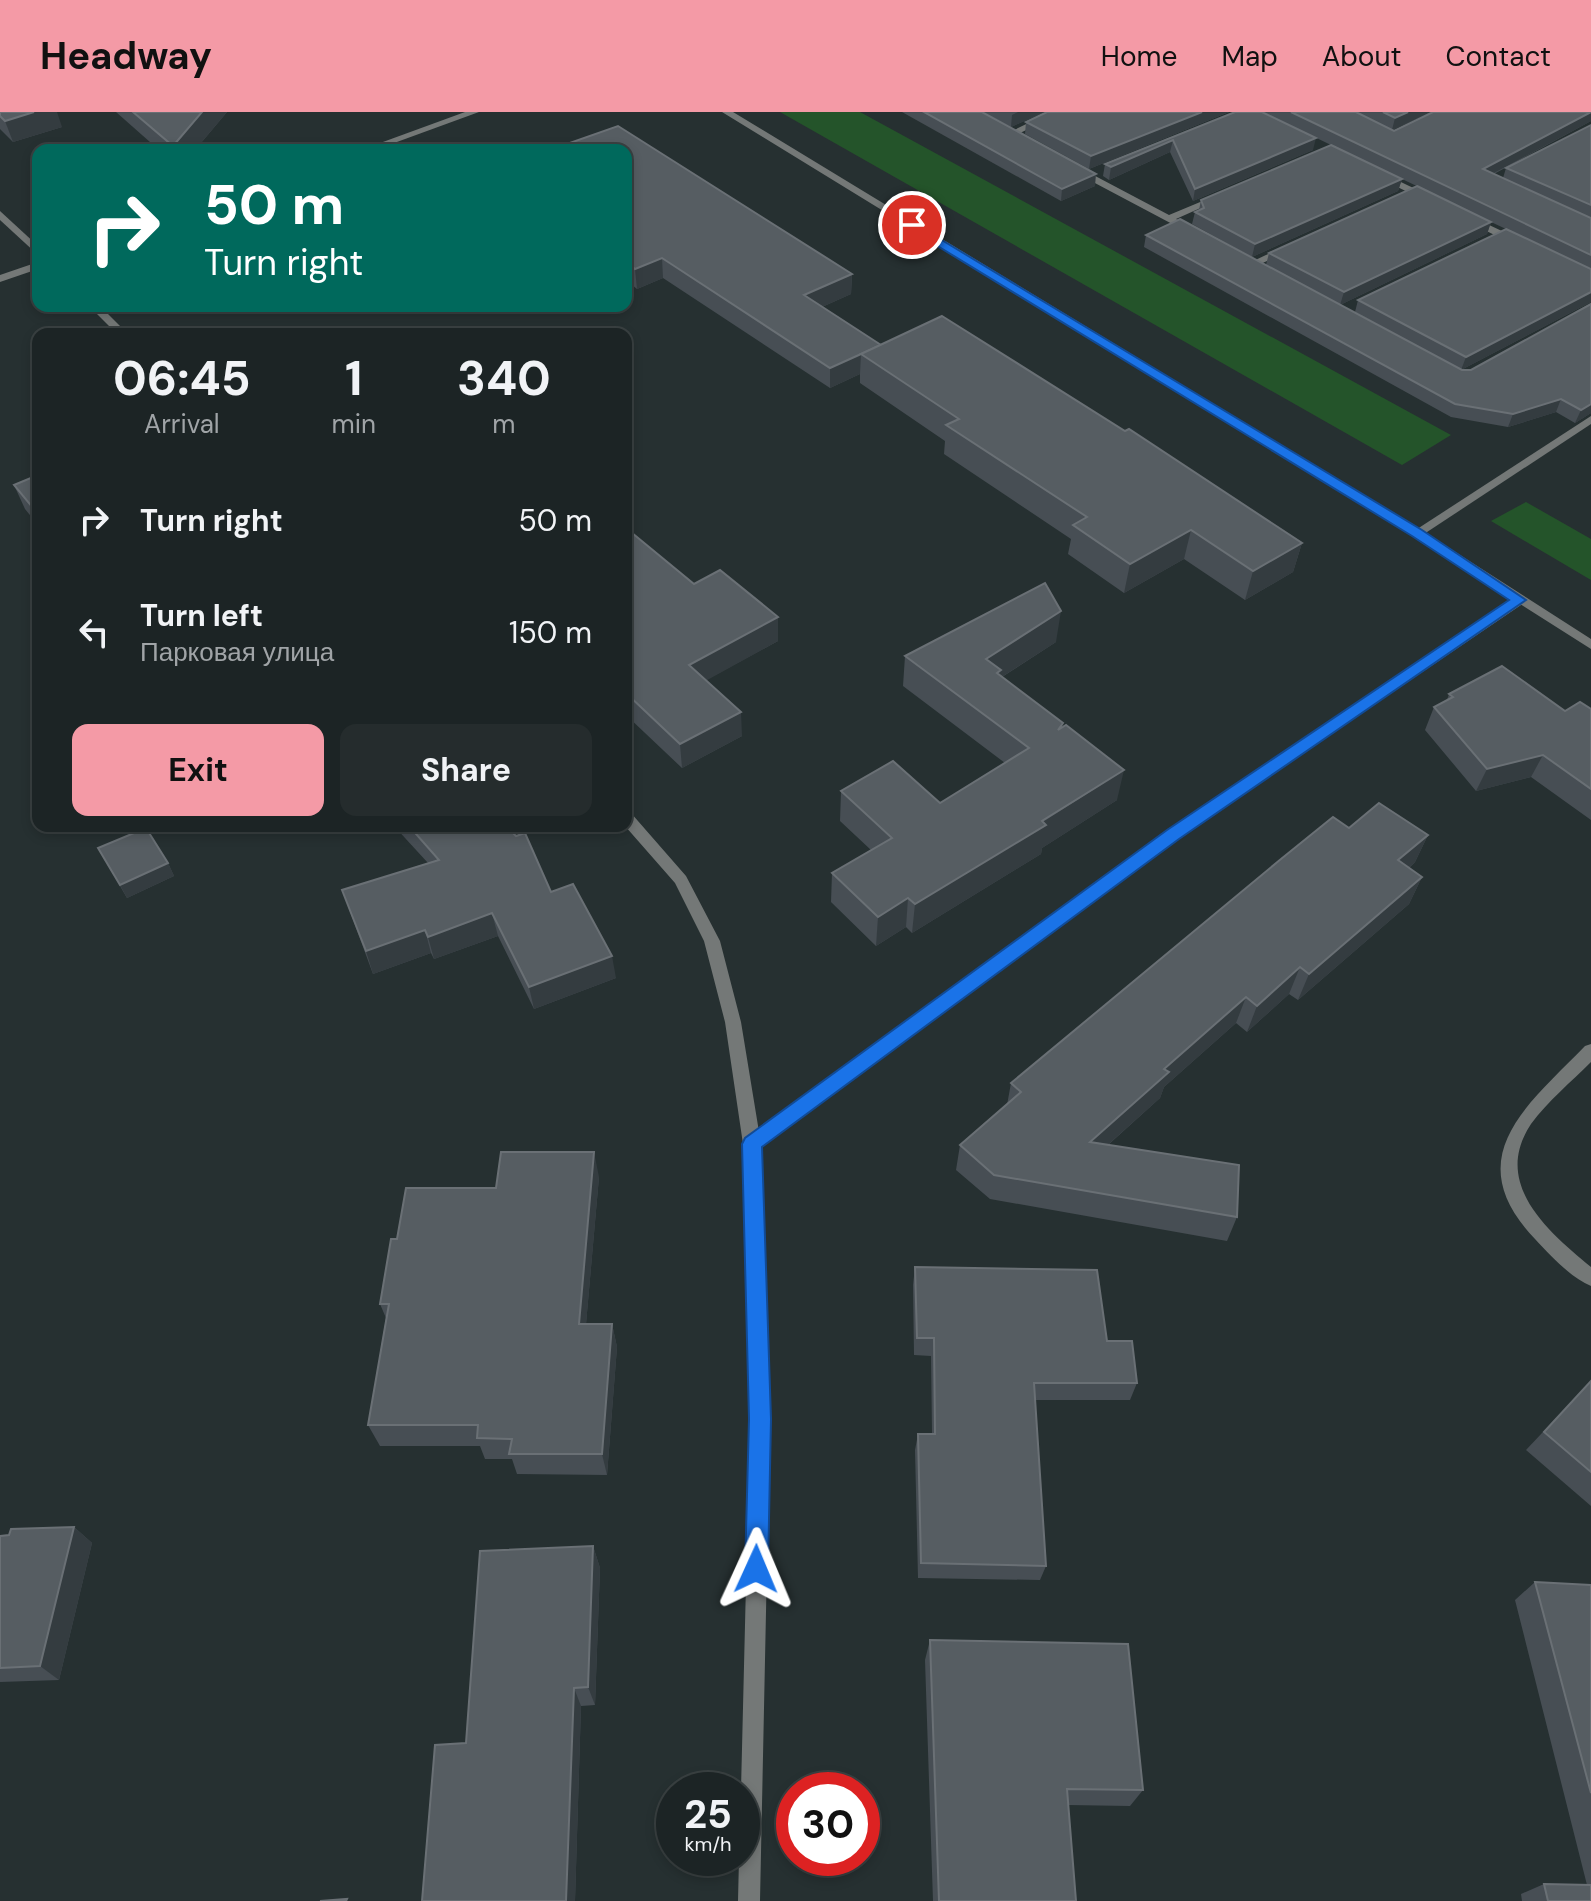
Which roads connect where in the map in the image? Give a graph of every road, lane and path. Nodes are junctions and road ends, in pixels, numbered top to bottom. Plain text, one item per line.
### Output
1 (474, 112) edge
2 (727, 112) edge
3 (1058, 112) edge
4 (997, 127) edge
5 (1011, 134) junction
6 (1024, 141) edge
7 (383, 144) edge
8 (1062, 162) edge
9 (1102, 170) edge
10 (1370, 171) edge
11 (1088, 176) junction
12 (1413, 191) junction
13 (1226, 194) edge
14 (1399, 197) edge
15 (1438, 203) edge
16 (0, 214) edge
17 (1464, 216) edge
18 (1168, 219) junction
19 (1502, 234) junction
20 (1305, 240) edge
21 (1488, 240) edge
22 (1210, 242) edge
23 (32, 246) edge
24 (1527, 246) edge
25 (1238, 257) edge
26 (1252, 264) junction
27 (32, 267) edge
28 (1264, 271) edge
29 (0, 279) edge
30 (100, 312) edge
31 (117, 328) edge
32 (1591, 419) edge
33 (1417, 533) junction
34 (1519, 600) junction
35 (1591, 645) edge
36 (632, 824) edge
37 (1591, 1051) edge
38 (752, 1144) junction
39 (1591, 1278) edge
40 (749, 1901) edge

1 - 7 street
2 - 33 street
3 - 5 street
4 - 5 street
5 - 6 street
8 - 11 street
9 - 11 street
10 - 12 street
11 - 18 street
12 - 14 street
12 - 15 street
13 - 18 street
16 - 23 street
17 - 19 street
18 - 22 street
19 - 21 street
19 - 24 street
20 - 26 street
25 - 26 street
26 - 28 street
27 - 29 street
30 - 31 street
32 - 33 street
33 - 34 street
34 - 35 street
34 - 38 street
36 - 38 street
37 - 39 street
38 - 40 street

